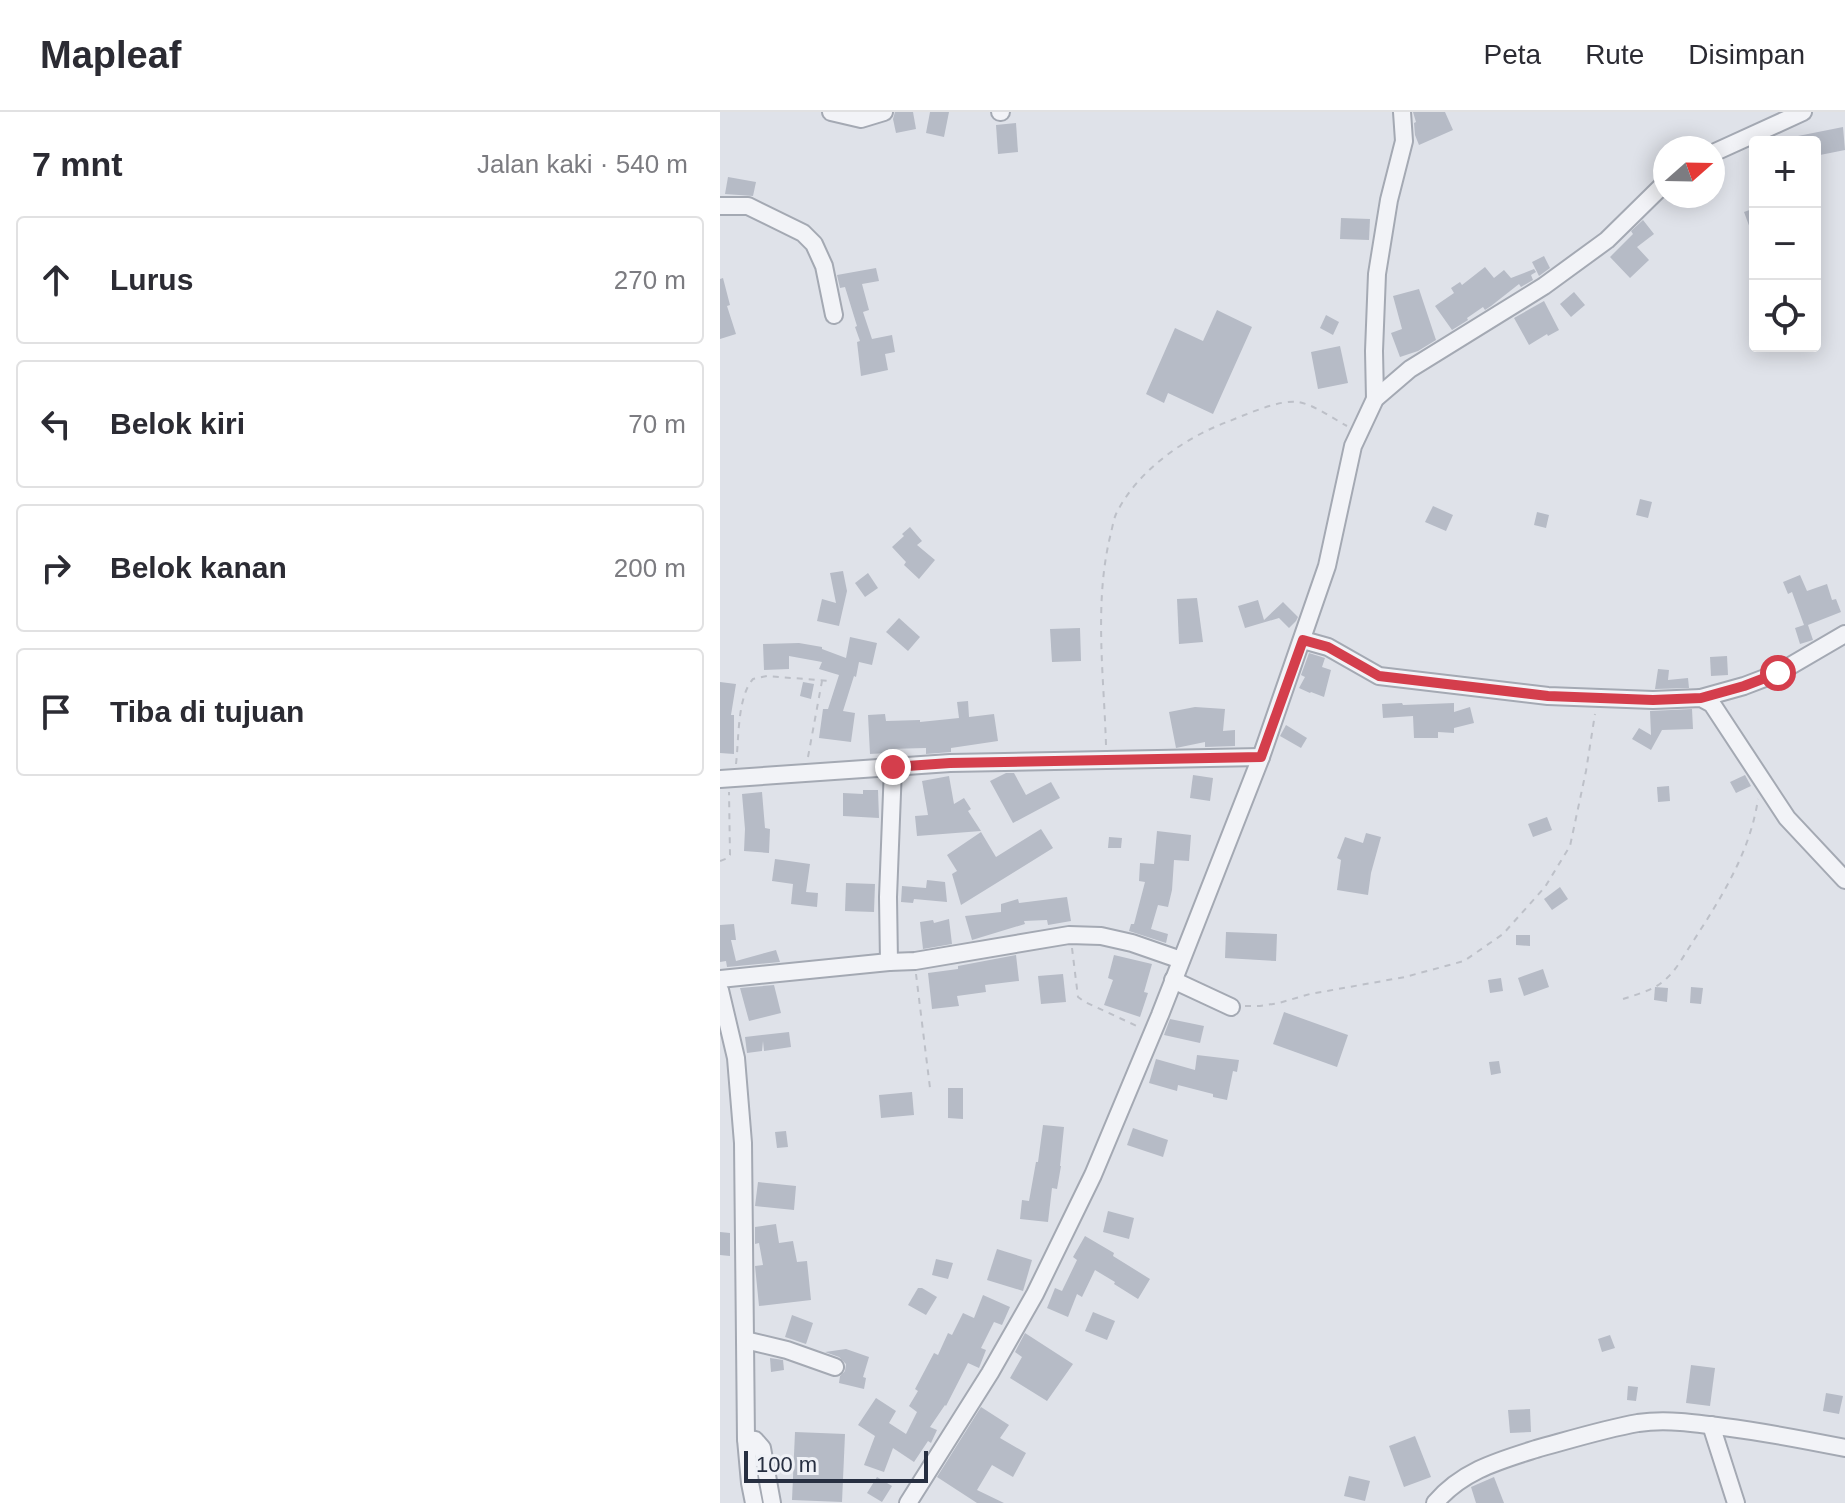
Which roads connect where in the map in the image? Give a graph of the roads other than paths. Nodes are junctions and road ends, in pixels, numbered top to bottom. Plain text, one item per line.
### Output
1 (831, 112) edge
2 (884, 112) edge
3 (1402, 112) edge
4 (1803, 112) edge
5 (1725, 148) edge
6 (1653, 195) edge
7 (720, 206) edge
8 (834, 315) dead end
9 (1375, 399) junction
10 (1845, 634) edge
11 (1303, 640) junction
12 (1701, 698) junction
13 (1261, 757) junction
14 (893, 767) junction
15 (728, 779) edge
16 (1845, 880) edge
17 (1181, 960) junction
18 (889, 962) junction
19 (720, 979) edge
20 (1173, 980) junction
21 (720, 990) edge
22 (1231, 1007) road end
23 (745, 1340) junction
24 (835, 1367) dead end
25 (1711, 1425) junction
26 (746, 1439) junction
27 (1845, 1448) edge
28 (754, 1503) edge
29 (772, 1503) edge
30 (908, 1503) edge
31 (1435, 1503) edge
32 (1736, 1503) edge

1 - 2 street
3 - 9 street
4 - 5 street
6 - 9 street
7 - 8 street
9 - 11 street
10 - 12 street
11 - 12 street
11 - 13 street
12 - 16 street
13 - 14 street
13 - 17 street
14 - 15 street
14 - 18 street
17 - 18 street
17 - 20 street
18 - 19 street
20 - 22 street
20 - 30 street
21 - 23 street
23 - 24 street
23 - 26 street
25 - 27 street
25 - 31 street
25 - 32 street
26 - 28 street
26 - 29 street

